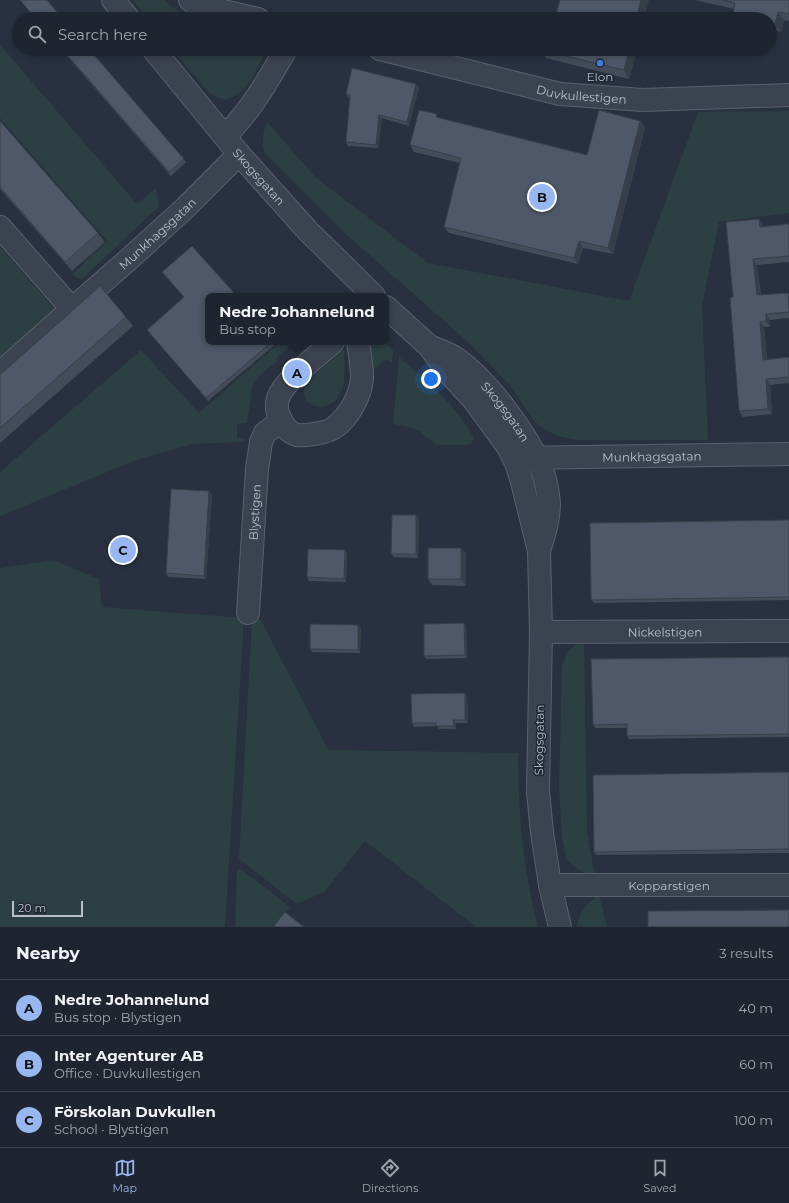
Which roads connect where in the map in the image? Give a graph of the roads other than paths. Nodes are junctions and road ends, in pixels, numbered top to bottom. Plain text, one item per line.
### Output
1 (114, 0) edge
2 (190, 0) edge
3 (123, 12) edge
4 (230, 12) edge
5 (159, 56) edge
6 (282, 56) edge
7 (408, 56) edge
8 (789, 95) edge
9 (225, 136) junction
10 (239, 154) junction
11 (0, 227) edge
12 (371, 293) edge
13 (72, 309) junction
14 (389, 310) edge
15 (330, 345) edge
16 (359, 345) edge
17 (429, 346) junction
18 (0, 373) edge
19 (281, 421) junction
20 (789, 454) edge
21 (535, 457) junction
22 (514, 458) junction
23 (539, 551) junction
24 (248, 613) dead end
25 (789, 630) edge
26 (541, 632) junction
27 (550, 885) junction
28 (789, 885) edge
29 (560, 927) edge

1 - 3 street
2 - 4 street
5 - 9 street, Skogsgatan
6 - 9 street
7 - 8 street, Duvkullestigen
9 - 10 street, Skogsgatan
10 - 12 street, Skogsgatan
10 - 13 street, Munkhagsgatan
11 - 13 street
13 - 18 street, Munkhagsgatan
14 - 17 street, Skogsgatan
15 - 19 street
16 - 19 street
17 - 21 street, Skogsgatan
17 - 22 street, Skogsgatan
19 - 24 street, Blystigen
20 - 21 street, Munkhagsgatan
21 - 22 street, Munkhagsgatan
21 - 23 street, Skogsgatan
22 - 23 street, Skogsgatan
23 - 26 street, Skogsgatan
25 - 26 street, Nickelstigen
26 - 27 street, Skogsgatan
27 - 28 street, Kopparstigen
27 - 29 street, Skogsgatan

